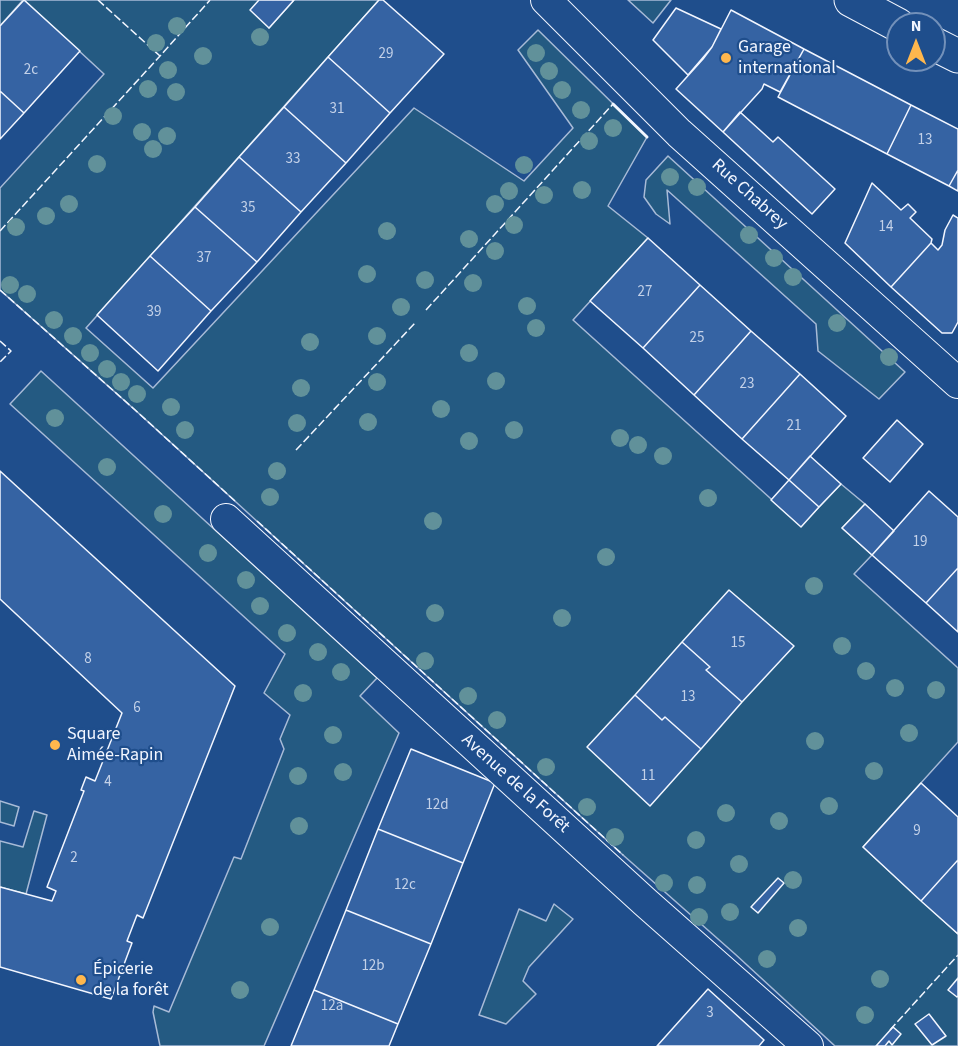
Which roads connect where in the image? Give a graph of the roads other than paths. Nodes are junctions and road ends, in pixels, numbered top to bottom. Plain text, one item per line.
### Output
1 (546, 0) edge
2 (851, 0) edge
3 (886, 19) edge
4 (958, 383) edge
5 (226, 519) dead end
6 (808, 1046) edge

1 - 4 street, Rue Chabrey
2 - 3 street
5 - 6 street, Avenue de la Forêt

